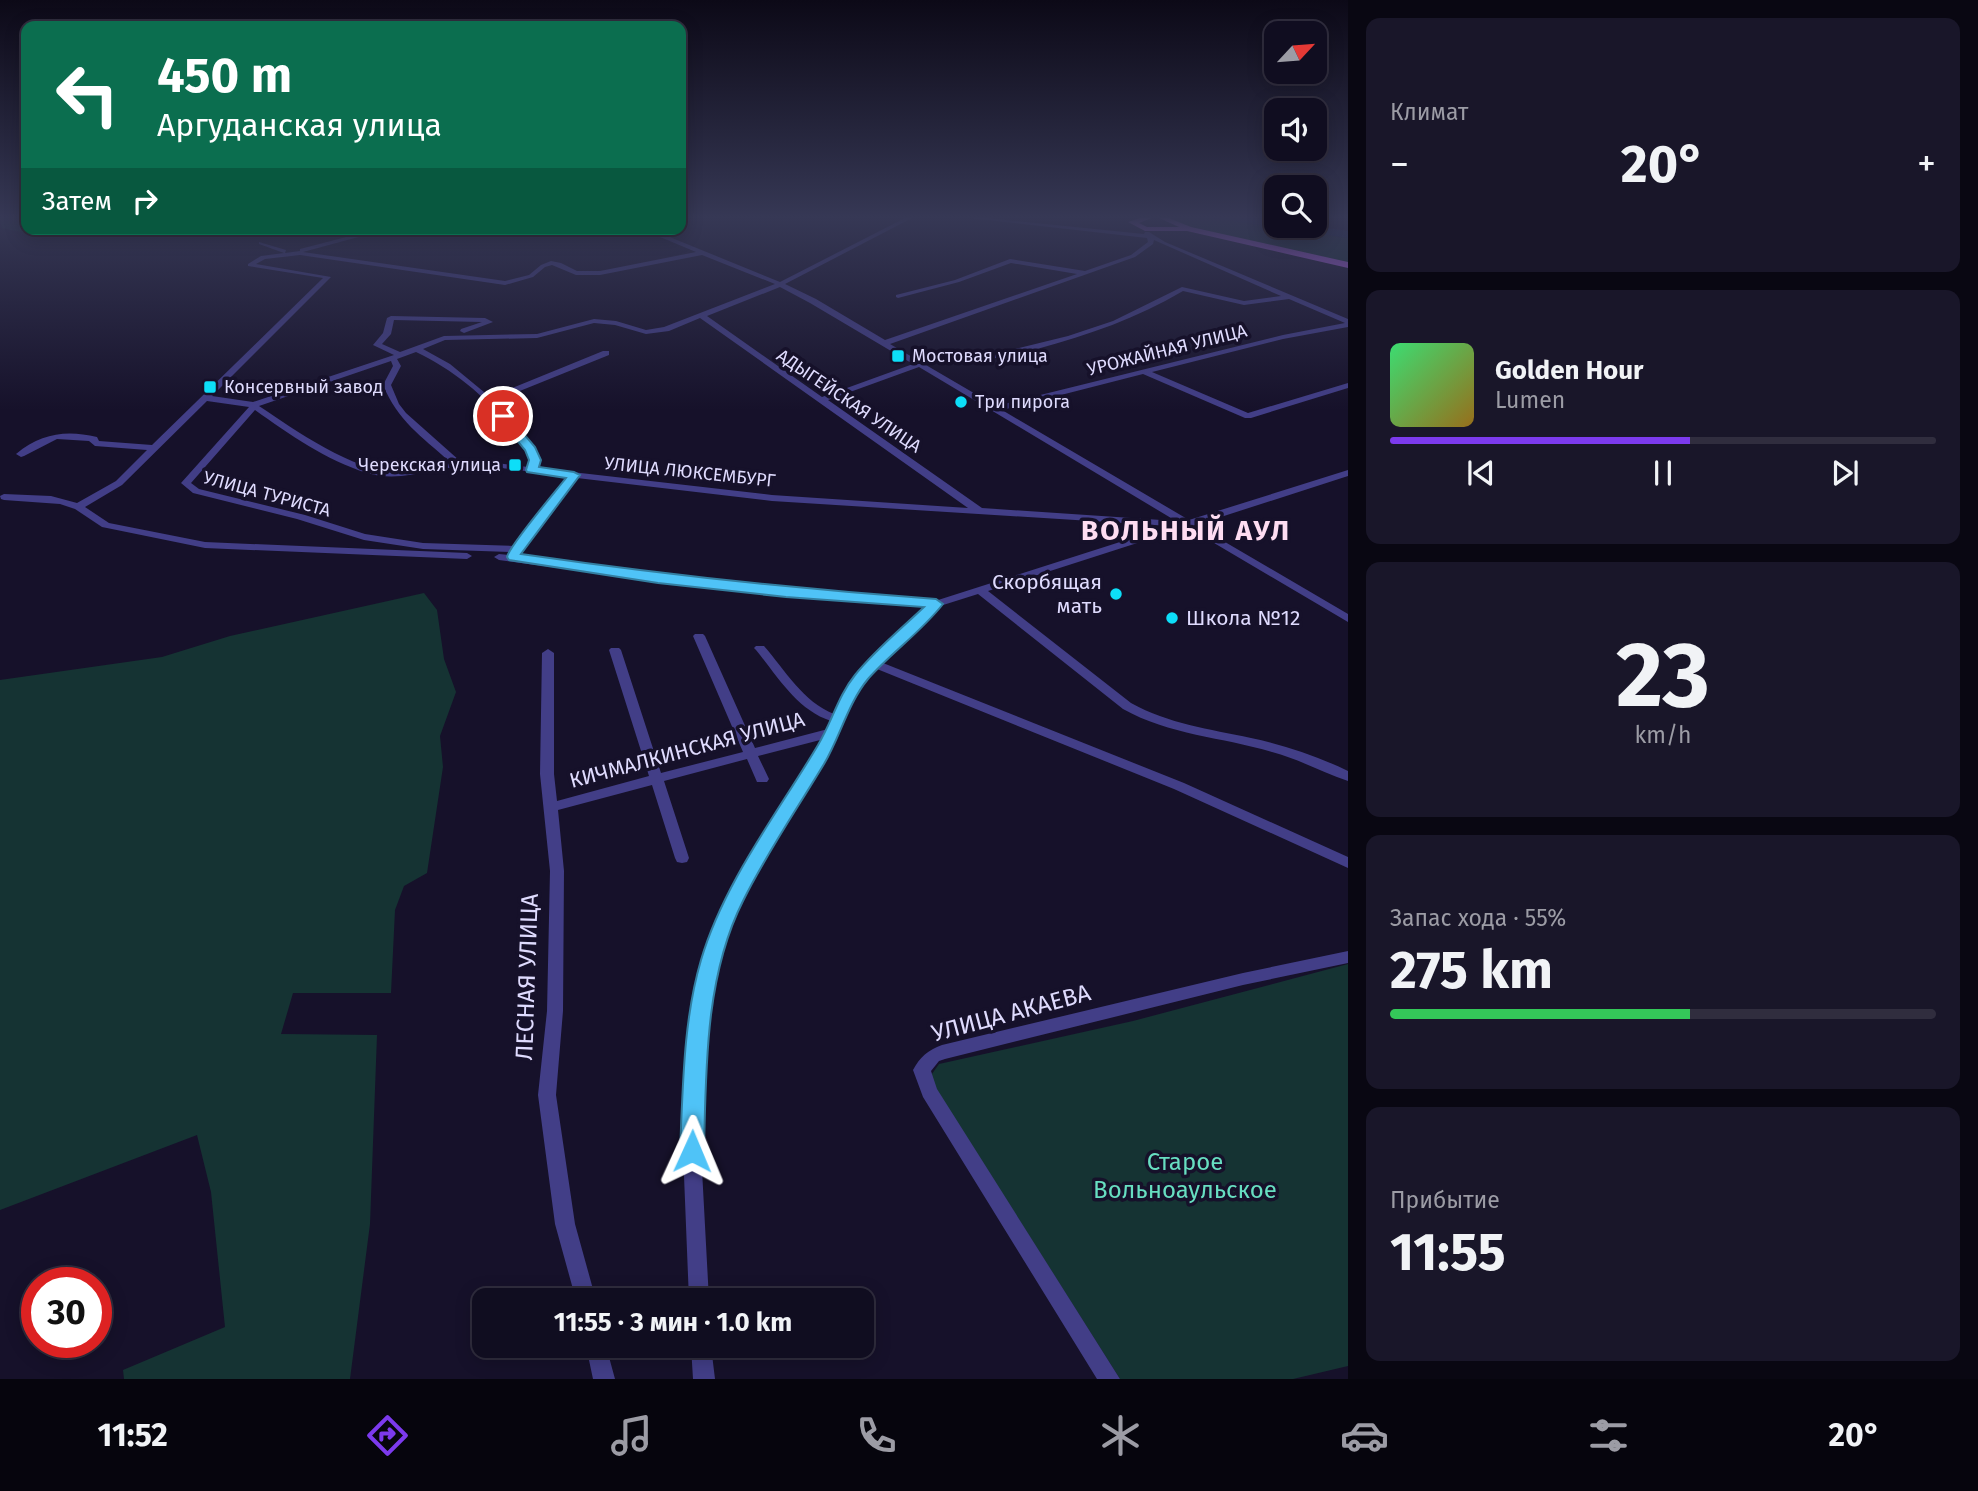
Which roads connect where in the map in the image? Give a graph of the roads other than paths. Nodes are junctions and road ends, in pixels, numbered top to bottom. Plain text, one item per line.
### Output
1 (324, 281) edge
2 (493, 281) edge
3 (511, 281) edge
4 (773, 281) edge
5 (785, 281) edge
6 (956, 281) edge
7 (1063, 281) edge
8 (1253, 281) edge
9 (780, 284) junction
10 (898, 296) dead end
11 (1289, 297) junction
12 (702, 316) junction
13 (1348, 323) edge
14 (452, 337) junction
15 (885, 343) junction
16 (415, 348) junction
17 (606, 354) dead end
18 (396, 356) junction
19 (998, 356) dead end
20 (920, 365) junction
21 (1145, 372) junction
22 (1348, 385) edge
23 (206, 398) junction
24 (490, 400) junction
25 (821, 400) junction
26 (253, 405) junction
27 (994, 409) junction
28 (154, 447) junction
29 (21, 454) dead end
30 (457, 463) junction
31 (532, 470) junction
32 (1348, 473) edge
33 (574, 475) junction
34 (4, 497) dead end
35 (78, 507) junction
36 (979, 511) junction
37 (1191, 525) junction
38 (514, 553) junction
39 (980, 590) junction
40 (936, 604) junction
41 (1348, 620) edge
42 (699, 636) dead end
43 (760, 648) dead end
44 (615, 650) dead end
45 (548, 653) dead end
46 (874, 664) junction
47 (836, 726) junction
48 (751, 756) junction
49 (1348, 776) edge
50 (762, 779) dead end
51 (659, 780) junction
52 (551, 807) junction
53 (682, 858) dead end
54 (1348, 863) edge
55 (1348, 957) edge
56 (583, 1288) edge
57 (698, 1288) edge
58 (599, 1358) edge
59 (702, 1358) edge
60 (604, 1379) edge
61 (704, 1379) edge
62 (1109, 1379) edge

1 - 23 street
2 - 3 street
4 - 9 street
5 - 9 street
6 - 10 street
7 - 15 street
8 - 11 street
9 - 12 street
9 - 15 street
11 - 13 street
11 - 19 street
12 - 14 street
12 - 25 street, АДЫГЕЙСКАЯ УЛИЦА
13 - 21 street, УРОЖАЙНАЯ УЛИЦА
14 - 16 street
14 - 18 street
15 - 20 street
16 - 18 street
16 - 24 street
17 - 24 street
18 - 26 street
18 - 30 street
20 - 25 street
20 - 27 street
21 - 22 street
21 - 27 street, УРОЖАЙНАЯ УЛИЦА
23 - 26 street, УЛИЦА ЛЮКСЕМБУРГ
23 - 28 street
24 - 31 street
25 - 36 street, АДЫГЕЙСКАЯ УЛИЦА
26 - 30 street, УЛИЦА ЛЮКСЕМБУРГ
26 - 38 street, УЛИЦА ТУРИСТА
27 - 37 street
28 - 29 street
28 - 35 street
30 - 31 street, УЛИЦА ЛЮКСЕМБУРГ
31 - 33 street, УЛИЦА ЛЮКСЕМБУРГ
32 - 37 street
33 - 36 street, УЛИЦА ЛЮКСЕМБУРГ
33 - 38 street
34 - 35 street
35 - 38 street
36 - 37 street, УЛИЦА ЛЮКСЕМБУРГ
37 - 39 street
37 - 41 street
38 - 40 street
39 - 40 street
39 - 49 street
40 - 46 street
42 - 48 street
43 - 47 street
44 - 51 street
45 - 52 street, ЛЕСНАЯ УЛИЦА
46 - 47 street
46 - 54 street
47 - 48 street, КИЧМАЛКИНСКАЯ УЛИЦА
47 - 57 street
48 - 50 street
48 - 51 street, КИЧМАЛКИНСКАЯ УЛИЦА
51 - 52 street, КИЧМАЛКИНСКАЯ УЛИЦА
51 - 53 street
52 - 56 street, ЛЕСНАЯ УЛИЦА
55 - 62 street, УЛИЦА АКАЕВА
58 - 60 street
59 - 61 street

